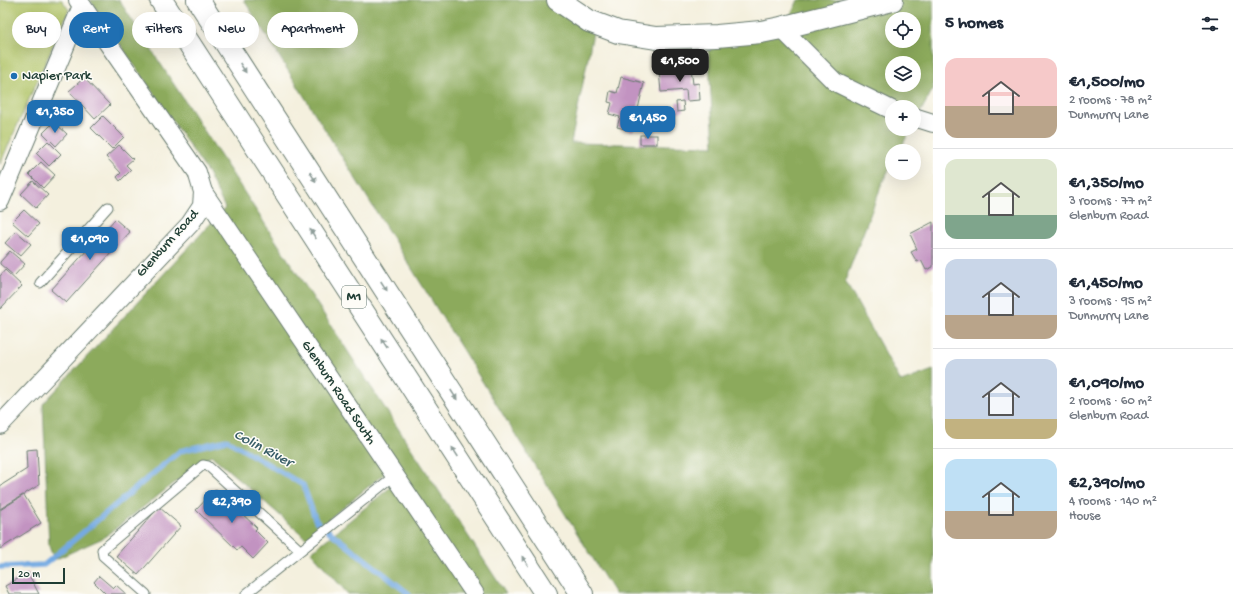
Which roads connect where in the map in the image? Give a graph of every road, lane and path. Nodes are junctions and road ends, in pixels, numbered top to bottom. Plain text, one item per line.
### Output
1 (162, 0) edge
2 (198, 0) edge
3 (558, 0) edge
4 (892, 0) edge
5 (80, 3) edge
6 (781, 28) junction
7 (885, 107) edge
8 (921, 119) edge
9 (933, 123) edge
10 (203, 192) junction
11 (0, 201) edge
12 (108, 207) dead end
13 (40, 284) dead end
14 (0, 425) edge
15 (394, 476) junction
16 (300, 550) junction
17 (146, 594) edge
18 (246, 594) edge
19 (475, 594) edge
20 (546, 594) edge
21 (582, 594) edge

20 -> 1 main road, M1
2 -> 21 main road, M1
3 - 6 main road
4 - 6 main road
5 - 10 street, Glenburn Road
5 - 11 street
6 - 7 street
8 - 9 street
10 - 14 street, Glenburn Road
10 - 15 street, Glenburn Road South
12 - 13 lane
15 - 16 lane
15 - 19 street, Glenburn Road South
16 - 17 lane
16 - 18 lane

